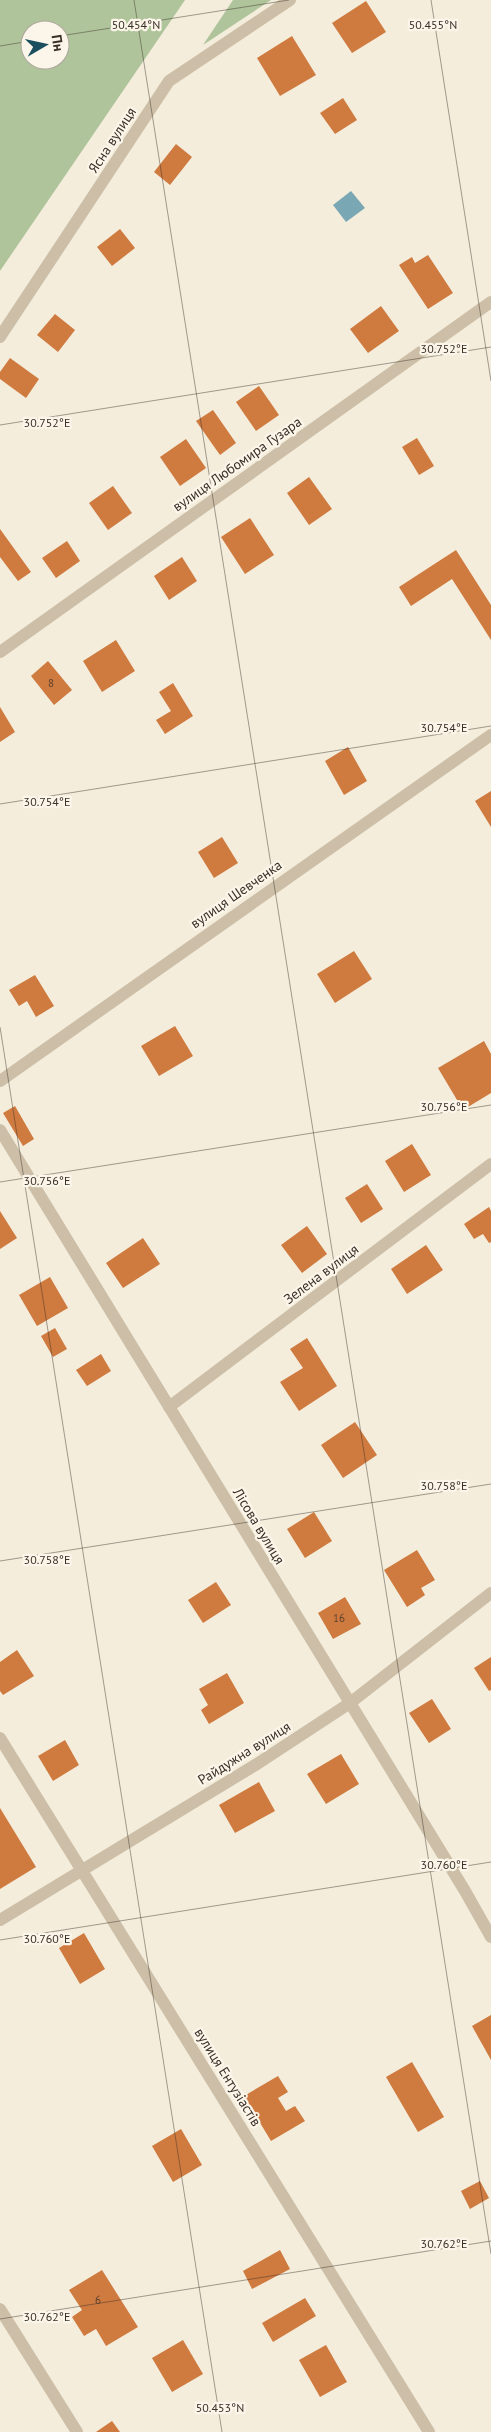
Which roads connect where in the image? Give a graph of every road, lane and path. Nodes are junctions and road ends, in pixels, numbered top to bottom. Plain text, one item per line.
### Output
1 (290, 0) edge
2 (491, 302) edge
3 (0, 337) edge
4 (0, 652) edge
5 (491, 734) edge
6 (0, 1081) edge
7 (0, 1130) edge
8 (491, 1164) edge
9 (169, 1407) junction
10 (491, 1593) edge
11 (350, 1703) junction
12 (0, 1738) edge
13 (83, 1870) junction
14 (0, 1920) edge
15 (491, 1938) edge
16 (0, 2309) edge
17 (77, 2432) edge
18 (429, 2432) edge

1 - 3 street, Ясна вулиця
2 - 4 street, вулиця Любомира Гузара
5 - 6 street, вулиця Шевченка
7 - 9 street, Лісова вулиця
8 - 9 street, Зелена вулиця
9 - 11 street, Лісова вулиця
10 - 11 street, Райдужна вулиця
11 - 13 street, Райдужна вулиця
11 - 15 street, Лісова вулиця
12 - 13 street, вулиця Ентузіастів
13 - 14 street, Райдужна вулиця
13 - 18 street, вулиця Ентузіастів
16 - 17 street

